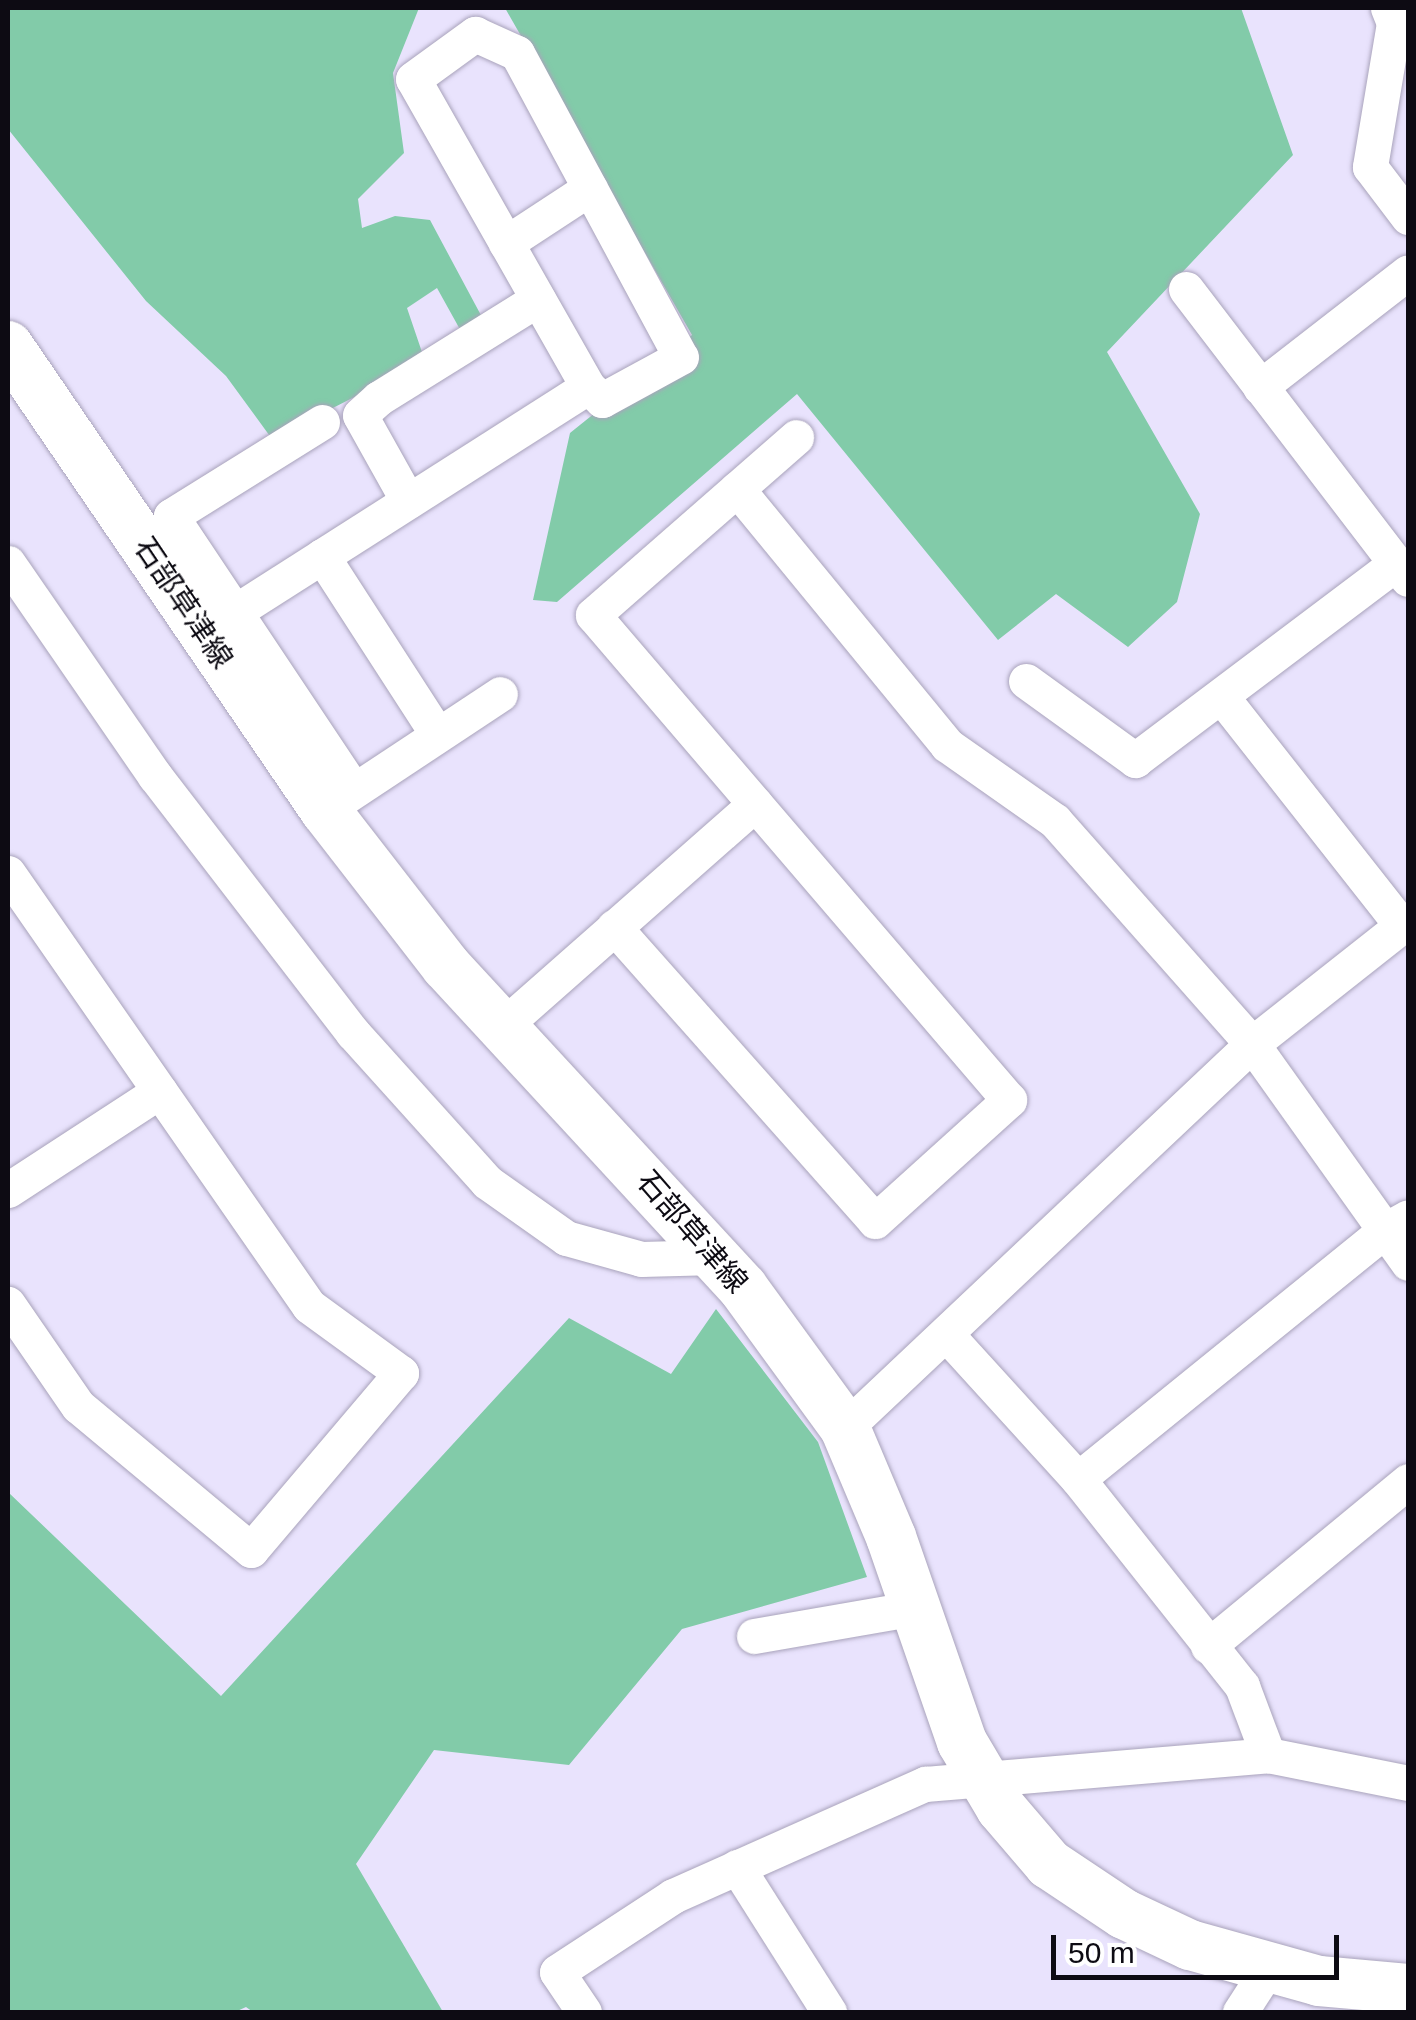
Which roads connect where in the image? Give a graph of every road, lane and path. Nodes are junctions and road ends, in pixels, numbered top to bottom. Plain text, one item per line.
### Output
1 (1388, 8) edge
2 (590, 188) junction
3 (1408, 217) edge
4 (506, 242) junction
5 (1408, 272) edge
6 (1186, 289) dead end
7 (538, 299) junction
8 (14, 371) edge
9 (588, 387) junction
10 (1260, 387) junction
11 (322, 422) dead end
12 (796, 437) dead end
13 (736, 489) junction
14 (408, 502) junction
15 (322, 556) junction
16 (8, 563) edge
17 (1402, 571) edge
18 (218, 623) junction
19 (1026, 682) dead end
20 (500, 694) dead end
21 (1221, 696) junction
22 (437, 734) junction
23 (340, 800) junction
24 (754, 804) junction
25 (8, 873) edge
26 (1406, 924) edge
27 (614, 927) junction
28 (502, 1026) junction
29 (1252, 1044) junction
30 (160, 1091) junction
31 (8, 1190) edge
32 (1396, 1223) edge
33 (716, 1257) junction
34 (1408, 1263) edge
35 (8, 1304) edge
36 (946, 1334) junction
37 (845, 1428) junction
38 (1078, 1479) junction
39 (1408, 1481) edge
40 (916, 1608) junction
41 (754, 1636) dead end
42 (1208, 1646) junction
43 (1268, 1755) junction
44 (984, 1779) junction
45 (1408, 1783) edge
46 (737, 1867) junction
47 (1270, 1967) junction
48 (1408, 1989) edge
49 (584, 2012) edge
50 (829, 2012) edge
51 (1240, 2012) edge

1 - 3 street
2 - 4 street
2 - 4 street
2 - 9 street
4 - 7 street
5 - 10 street
6 - 10 street
7 - 9 street
7 - 14 street
8 - 18 main road, 石部草津線
9 - 14 street
10 - 17 street
11 - 18 street
12 - 13 street
13 - 24 street
13 - 29 street
14 - 15 street
15 - 18 street
15 - 22 street
16 - 33 street
17 - 21 street
18 - 23 main road, 石部草津線
19 - 21 street
20 - 22 street
21 - 26 street
22 - 23 street
23 - 28 main road, 石部草津線
24 - 27 street
24 - 27 street
25 - 30 street
26 - 29 street
27 - 28 street
28 - 33 main road, 石部草津線
29 - 32 street
29 - 36 street
30 - 31 street
30 - 35 street
32 - 34 street
32 - 38 street
33 - 37 main road, 石部草津線
36 - 37 street
36 - 38 street
37 - 40 main road, 石部草津線
38 - 42 street
39 - 42 street
40 - 41 street
40 - 44 main road, 石部草津線
42 - 43 street
43 - 44 street
43 - 45 street
44 - 46 street
44 - 47 main road, 石部草津線
46 - 49 street
46 - 50 street
47 - 48 main road, 石部草津線
47 - 51 street

